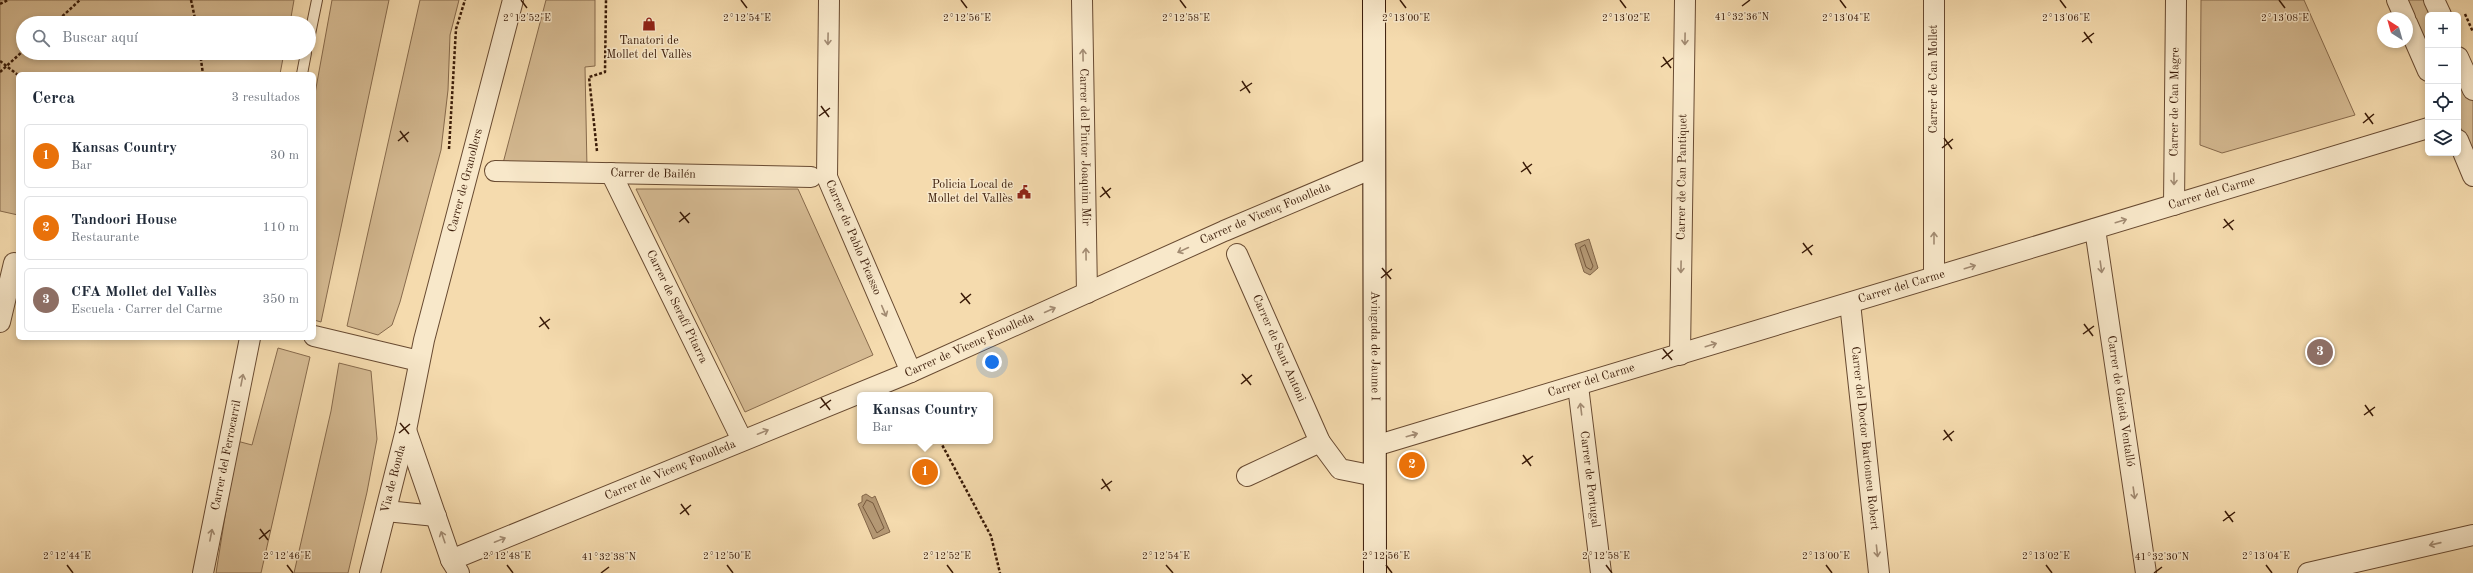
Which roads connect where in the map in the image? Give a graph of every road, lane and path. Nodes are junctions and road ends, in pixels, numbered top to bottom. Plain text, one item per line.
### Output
1 (8, 0) edge
2 (80, 0) edge
3 (191, 0) edge
4 (317, 0) edge
5 (466, 0) edge
6 (513, 0) edge
7 (606, 0) edge
8 (829, 0) edge
9 (1082, 0) edge
10 (1374, 0) edge
11 (1685, 0) edge
12 (1934, 0) edge
13 (2176, 0) edge
14 (2397, 0) edge
15 (2434, 0) edge
16 (0, 4) edge
17 (2402, 12) edge
18 (2440, 12) edge
19 (2464, 13) dead end
20 (63, 16) edge
21 (194, 16) edge
22 (314, 16) edge
23 (2473, 32) edge
24 (2413, 37) edge
25 (16, 57) edge
26 (201, 60) edge
27 (305, 60) edge
28 (0, 61) edge
29 (2425, 64) edge
30 (2461, 64) edge
31 (6, 66) junction
32 (0, 72) edge
33 (203, 72) edge
34 (302, 72) edge
35 (16, 74) edge
36 (2473, 90) edge
37 (2425, 129) edge
38 (2461, 147) edge
39 (448, 150) dead end
40 (1373, 168) junction
41 (495, 171) dead end
42 (605, 173) junction
43 (2473, 176) edge
44 (812, 177) dead end
45 (2174, 205) junction
46 (2095, 229) junction
47 (1237, 254) dead end
48 (11, 263) edge
49 (1934, 278) junction
50 (1086, 294) junction
51 (1850, 303) junction
52 (0, 322) edge
53 (316, 336) edge
54 (250, 340) edge
55 (1680, 355) junction
56 (419, 361) junction
57 (911, 372) junction
58 (1578, 386) junction
59 (861, 392) edge
60 (857, 394) edge
61 (406, 430) junction
62 (742, 440) junction
63 (1320, 442) junction
64 (942, 444) edge
65 (1375, 446) junction
66 (1247, 476) dead end
67 (1375, 476) junction
68 (386, 512) junction
69 (436, 516) junction
70 (2473, 535) edge
71 (455, 566) edge
72 (203, 573) edge
73 (370, 573) edge
74 (1000, 573) edge
75 (1375, 573) edge
76 (1601, 573) edge
77 (1880, 573) edge
78 (2146, 573) edge
79 (2308, 573) edge

1 - 16 path
2 - 20 path
3 - 21 path
4 - 22 lane
5 - 39 path
6 - 56 street, Carrer de Granollers
7 - 42 path
8 -> 57 street, Carrer de Pablo Picasso
50 -> 9 street, Carrer del Pintor Joaquim Mir
10 - 40 street, Avinguda de Jaume I
11 -> 55 street, Carrer de Can Pantiquet
49 -> 12 street, Carrer de Can Mollet
13 -> 45 street, Carrer de Can Magre
14 - 17 street
15 - 18 street
19 - 23 path
24 - 29 street
25 - 31 path
26 - 33 path
27 - 34 lane
28 - 31 path
30 - 36 street
31 - 32 path
31 - 35 path
37 - 45 street, Carrer del Carme
38 - 43 street
40 -> 50 street, Carrer de Vicenç Fonolleda
40 - 65 street, Avinguda de Jaume I
41 - 42 street, Carrer de Bailén
42 - 44 street, Carrer de Bailén
42 - 62 street, Carrer de Serafí Pitarra
46 -> 45 street, Carrer del Carme
49 -> 46 street, Carrer del Carme
46 -> 78 street, Carrer de Gaietà Ventalló
47 - 63 street, Carrer de Sant Antoni
48 - 52 street
49 - 51 street, Carrer del Carme
57 -> 50 street, Carrer de Vicenç Fonolleda
55 -> 51 street, Carrer del Carme
51 -> 77 street, Carrer del Doctor Bartomeu Robert
53 - 56 street
72 -> 54 street, Carrer del Ferrocarril
55 - 58 street, Carrer del Carme
56 - 61 street, Via de Ronda
59 -> 57 street, Carrer de Vicenç Fonolleda
65 -> 58 street, Carrer del Carme
76 -> 58 street, Carrer de Portugal
62 -> 60 street, Carrer de Vicenç Fonolleda
61 - 68 street, Via de Ronda
61 - 69 street
71 -> 62 street, Carrer de Vicenç Fonolleda
63 - 66 street
63 - 67 street, Carrer de Sant Antoni
64 - 74 path
65 - 67 street, Avinguda de Jaume I
67 - 75 street, Avinguda de Jaume I
68 - 69 street
68 - 73 street, Via de Ronda
71 -> 69 street
70 -> 79 street

